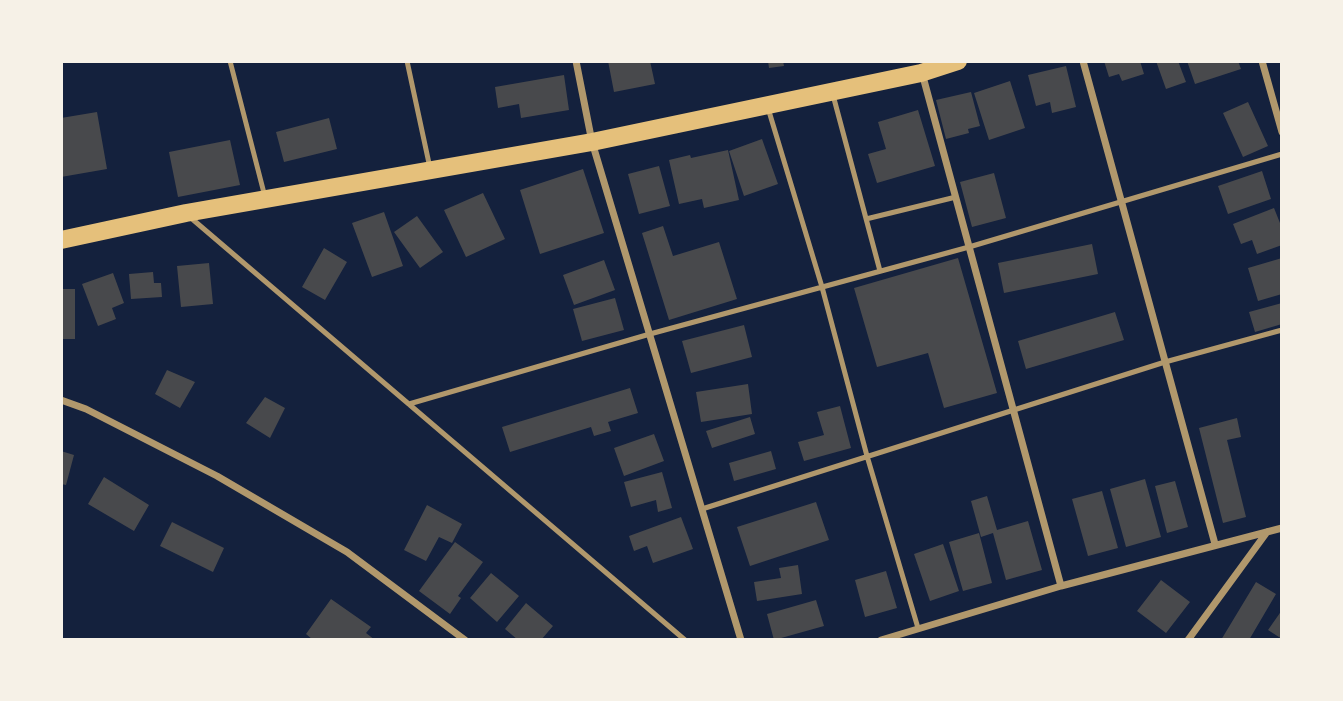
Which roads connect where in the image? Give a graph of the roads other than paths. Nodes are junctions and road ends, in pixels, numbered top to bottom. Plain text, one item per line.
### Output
1 (230, 61) edge
2 (407, 61) edge
3 (576, 61) edge
4 (958, 61) edge
5 (1083, 61) edge
6 (1262, 61) edge
7 (922, 73) junction
8 (832, 92) junction
9 (767, 105) junction
10 (1282, 132) edge
11 (592, 142) junction
12 (1282, 154) edge
13 (430, 169) junction
14 (956, 197) junction
15 (265, 200) junction
16 (1122, 203) junction
17 (186, 214) junction
18 (866, 219) junction
19 (61, 240) edge
20 (969, 247) junction
21 (880, 271) junction
22 (822, 287) junction
23 (1282, 330) edge
24 (650, 334) junction
25 (1165, 362) junction
26 (61, 400) edge
27 (409, 404) junction
28 (1013, 409) junction
29 (867, 456) junction
30 (702, 509) junction
31 (1282, 528) edge
32 (1267, 532) junction
33 (1215, 544) junction
34 (1061, 586) junction
35 (918, 628) junction
36 (465, 640) edge
37 (685, 640) edge
38 (741, 640) edge
39 (881, 640) edge
40 (1188, 640) edge

1 - 15 lane
2 - 13 lane
3 - 11 street
4 - 7 main road
5 - 16 street
6 - 10 street
7 - 8 main road
7 - 14 street
8 - 9 main road
8 - 18 lane
9 - 11 main road
9 - 22 lane
11 - 13 main road
11 - 24 street
12 - 16 lane
13 - 15 main road
14 - 18 lane
14 - 20 street
15 - 17 main road
16 - 20 lane
16 - 25 street
17 - 19 main road
17 - 27 lane
18 - 21 lane
20 - 21 lane
20 - 28 street
21 - 22 lane
22 - 24 lane
22 - 29 lane
23 - 25 lane
24 - 27 lane
24 - 30 street
25 - 28 lane
25 - 33 street
26 - 36 street
27 - 37 lane
28 - 29 lane
28 - 34 street
29 - 30 lane
29 - 35 lane
30 - 38 street
31 - 32 street
32 - 33 street
32 - 40 street
33 - 34 street
34 - 35 street
35 - 39 street

